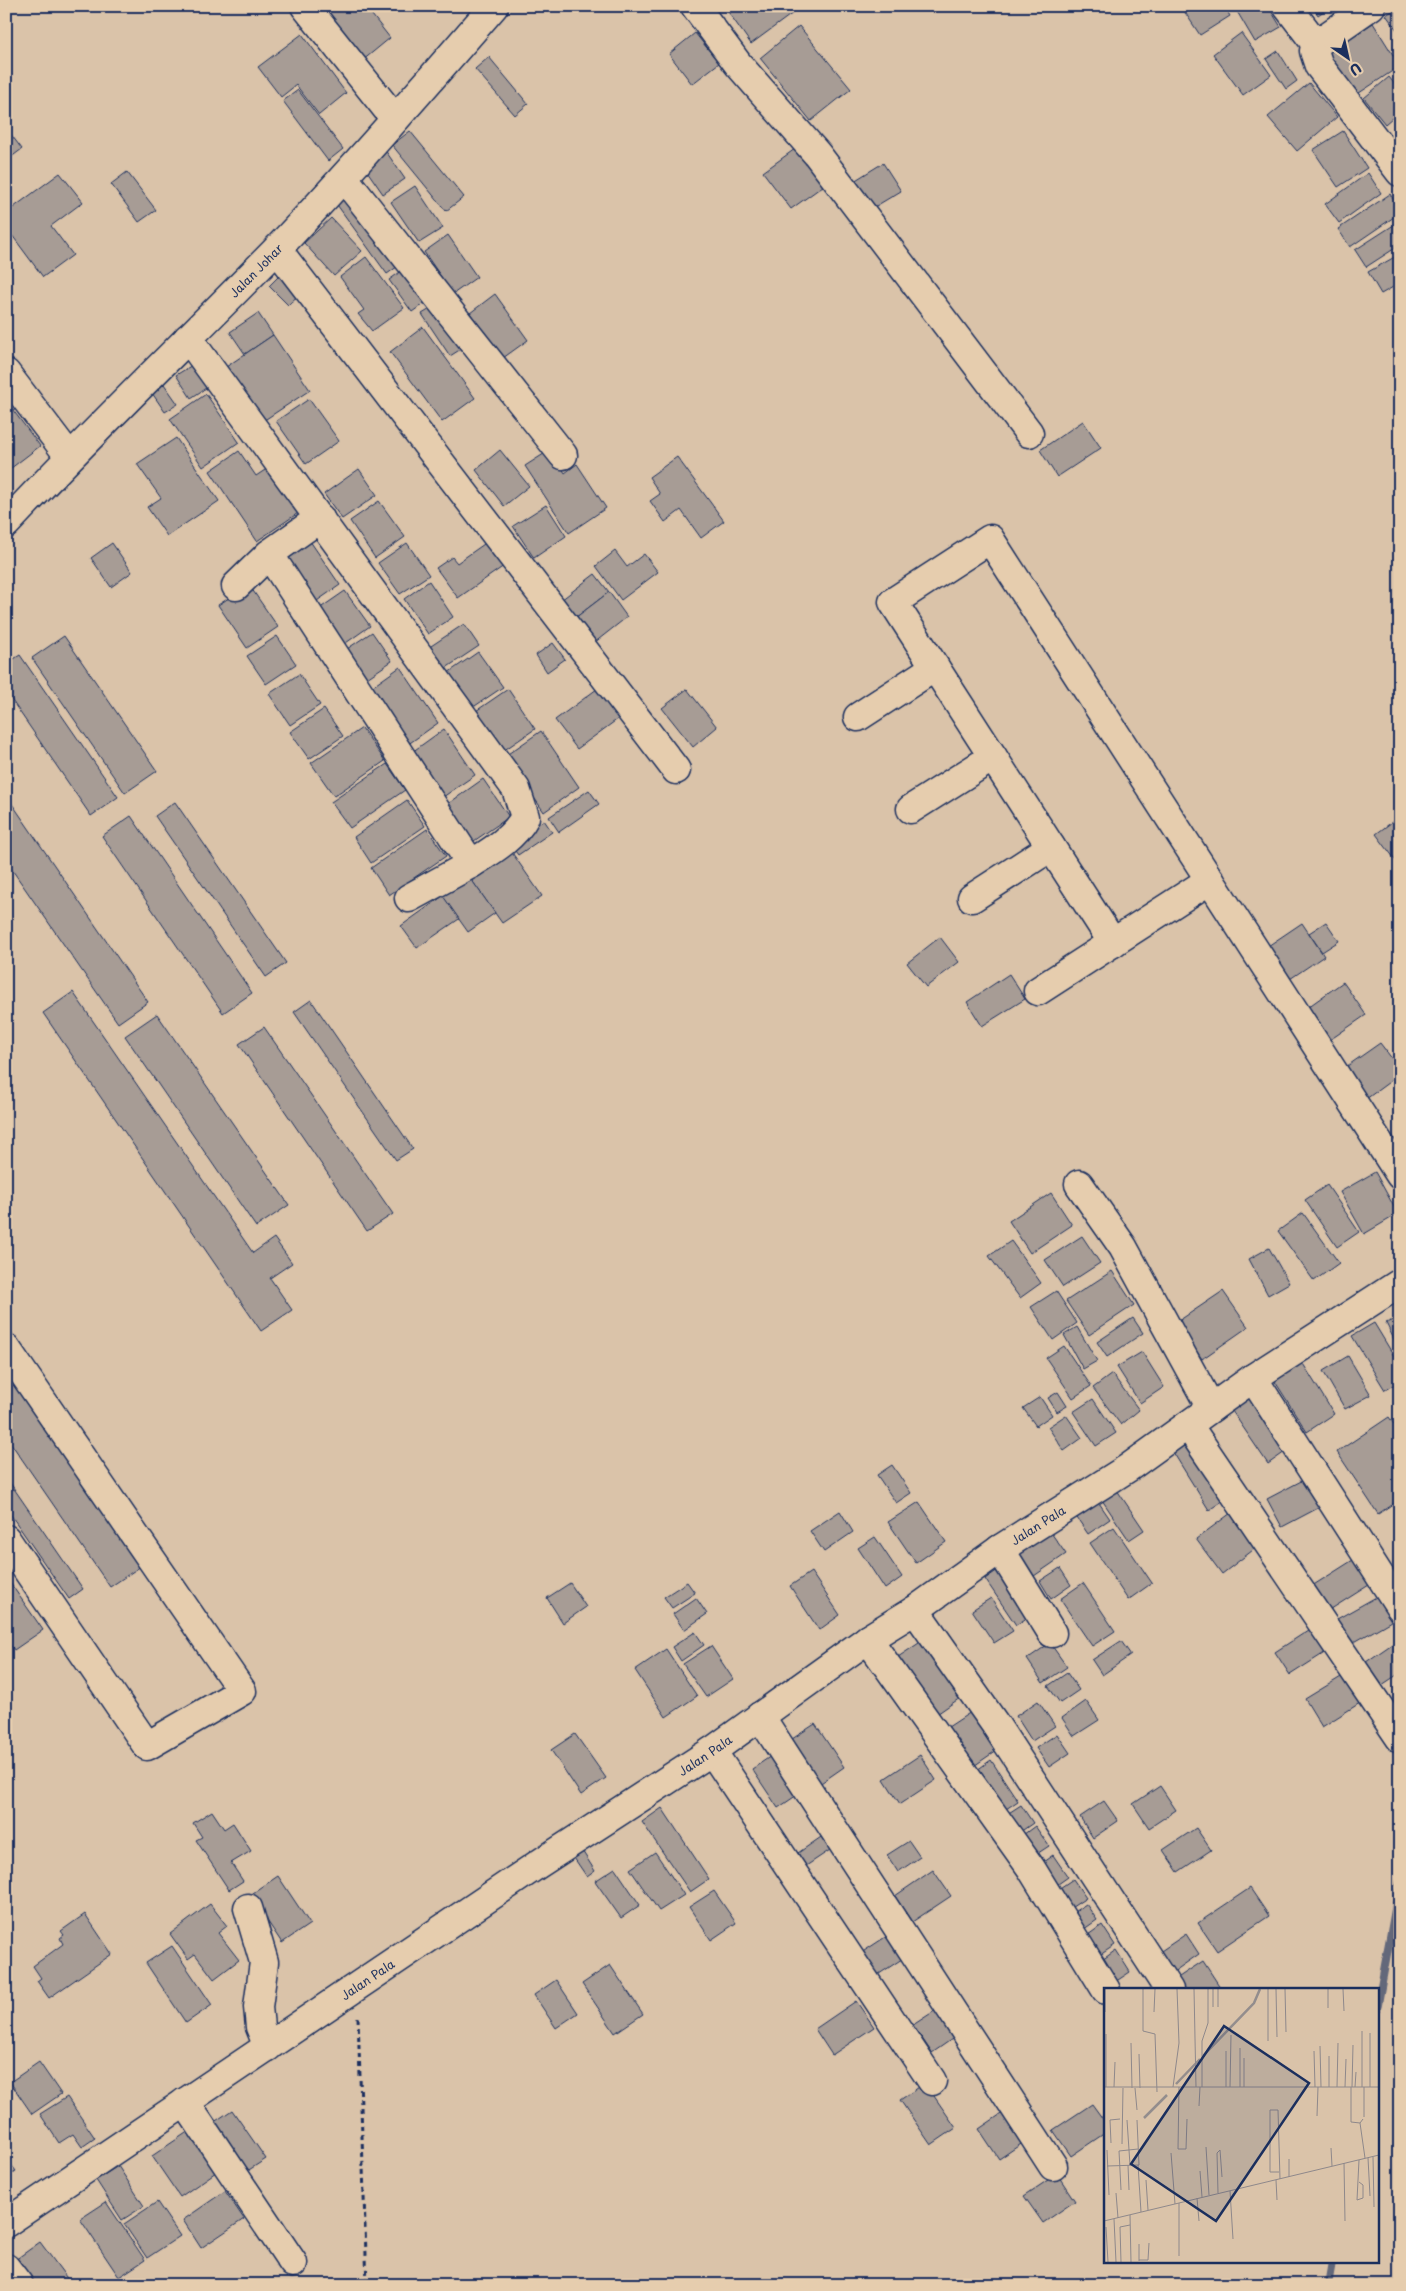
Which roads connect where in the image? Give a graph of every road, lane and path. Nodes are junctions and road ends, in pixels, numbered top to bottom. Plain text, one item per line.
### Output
1 (305, 6) edge
2 (494, 6) edge
3 (695, 6) edge
4 (1287, 6) edge
5 (1371, 6) edge
6 (1316, 44) junction
7 (396, 120) junction
8 (1400, 172) edge
9 (344, 178) junction
10 (277, 249) junction
11 (188, 338) junction
12 (6, 373) edge
13 (1029, 433) dead end
14 (563, 455) dead end
15 (69, 456) junction
16 (320, 518) junction
17 (6, 524) edge
18 (269, 554) junction
19 (236, 586) dead end
20 (935, 667) junction
21 (858, 717) dead end
22 (993, 757) junction
23 (676, 770) dead end
24 (911, 809) dead end
25 (1051, 847) junction
26 (471, 864) junction
27 (1210, 880) junction
28 (409, 898) dead end
29 (972, 898) dead end
30 (1113, 943) junction
31 (1038, 991) dead end
32 (1400, 1175) edge
33 (1079, 1184) dead end
34 (1400, 1283) edge
35 (6, 1348) edge
36 (1253, 1378) junction
37 (1212, 1408) junction
38 (1188, 1425) junction
39 (6, 1539) edge
40 (1000, 1549) junction
41 (1400, 1607) edge
42 (915, 1610) junction
43 (1052, 1633) dead end
44 (868, 1639) junction
45 (760, 1716) junction
46 (1393, 1729) edge
47 (712, 1751) junction
48 (248, 1908) dead end
49 (357, 1988) junction
50 (1105, 1988) edge
51 (1168, 1988) edge
52 (268, 2047) junction
53 (932, 2080) dead end
54 (185, 2102) junction
55 (1053, 2166) dead end
56 (6, 2224) edge
57 (293, 2263) dead end
58 (6, 2268) edge
59 (19, 2285) edge
60 (367, 2285) edge

1 - 7 street
2 - 7 street, Jalan Johar
3 - 13 street
4 - 6 street
5 - 6 street
6 - 8 street
7 - 9 street, Jalan Johar
9 - 10 street, Jalan Johar
9 - 14 street
10 - 11 street, Jalan Johar
10 - 23 street
11 - 15 street, Jalan Johar
11 - 16 street
12 - 15 street
15 - 17 street, Jalan Johar
16 - 18 street
16 - 26 street
18 - 19 street
18 - 26 street
20 - 21 street
20 - 22 street
20 - 27 street
22 - 24 street
22 - 25 street
25 - 29 street
25 - 30 street
26 - 28 street
27 - 30 street
27 - 32 street
30 - 31 street
33 - 37 street
34 - 36 street, Jalan Pala
35 - 39 street
36 - 37 street, Jalan Pala
36 - 41 street
37 - 38 street, Jalan Pala
38 - 40 street, Jalan Pala
38 - 46 street
40 - 42 street, Jalan Pala
40 - 43 street
42 - 44 street, Jalan Pala
42 - 51 street
44 - 45 street, Jalan Pala
44 - 50 street
45 - 47 street, Jalan Pala
45 - 55 street
47 - 49 street, Jalan Pala
47 - 53 street
48 - 52 street
49 - 52 street, Jalan Pala
49 - 60 path
52 - 54 street, Jalan Pala
54 - 56 street, Jalan Pala
54 - 57 street
58 - 59 street

